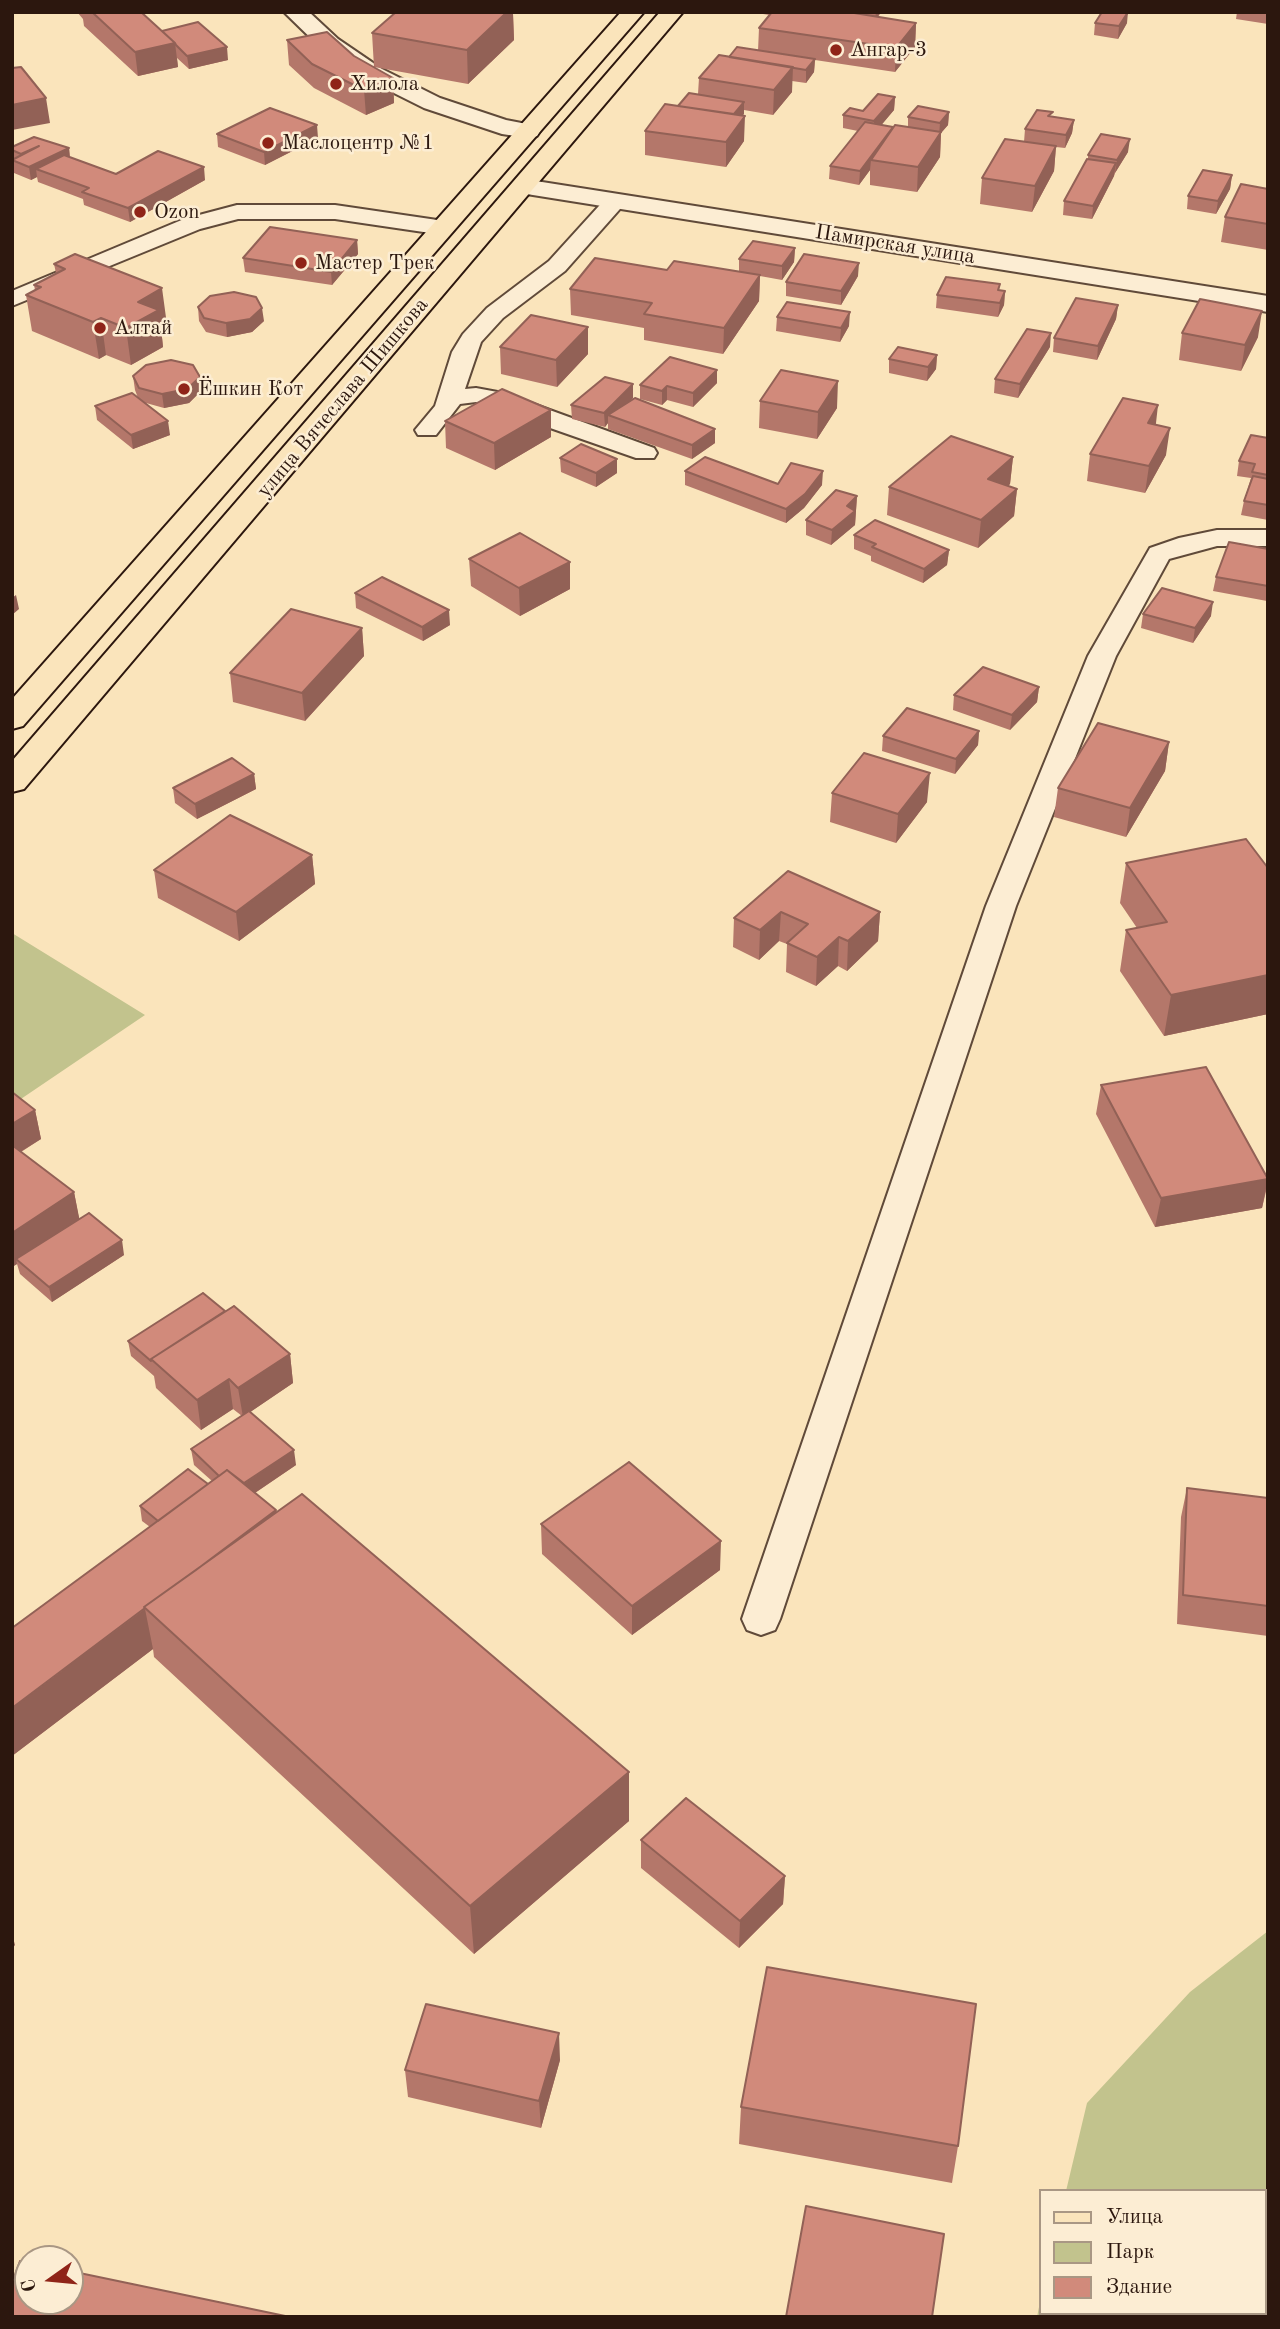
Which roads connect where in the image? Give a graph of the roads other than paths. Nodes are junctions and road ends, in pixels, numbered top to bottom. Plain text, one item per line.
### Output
1 (295, 12) edge
2 (633, 12) edge
3 (672, 12) edge
4 (528, 131) junction
5 (523, 187) junction
6 (616, 201) junction
7 (444, 228) junction
8 (16, 295) edge
9 (1268, 304) edge
10 (452, 398) junction
11 (427, 430) dead end
12 (645, 453) dead end
13 (1268, 538) edge
14 (12, 719) edge
15 (12, 782) edge
16 (761, 1619) dead end

1 - 4 street
2 - 4 main road, улица Вячеслава Шишкова
3 - 5 main road, улица Вячеслава Шишкова
4 - 7 main road, улица Вячеслава Шишкова
5 - 6 street, Памирская улица
5 - 15 main road, улица Вячеслава Шишкова
6 - 9 street, Памирская улица
6 - 10 lane
7 - 8 lane
7 - 14 main road, улица Вячеслава Шишкова
10 - 11 lane
10 - 12 lane
13 - 16 lane

